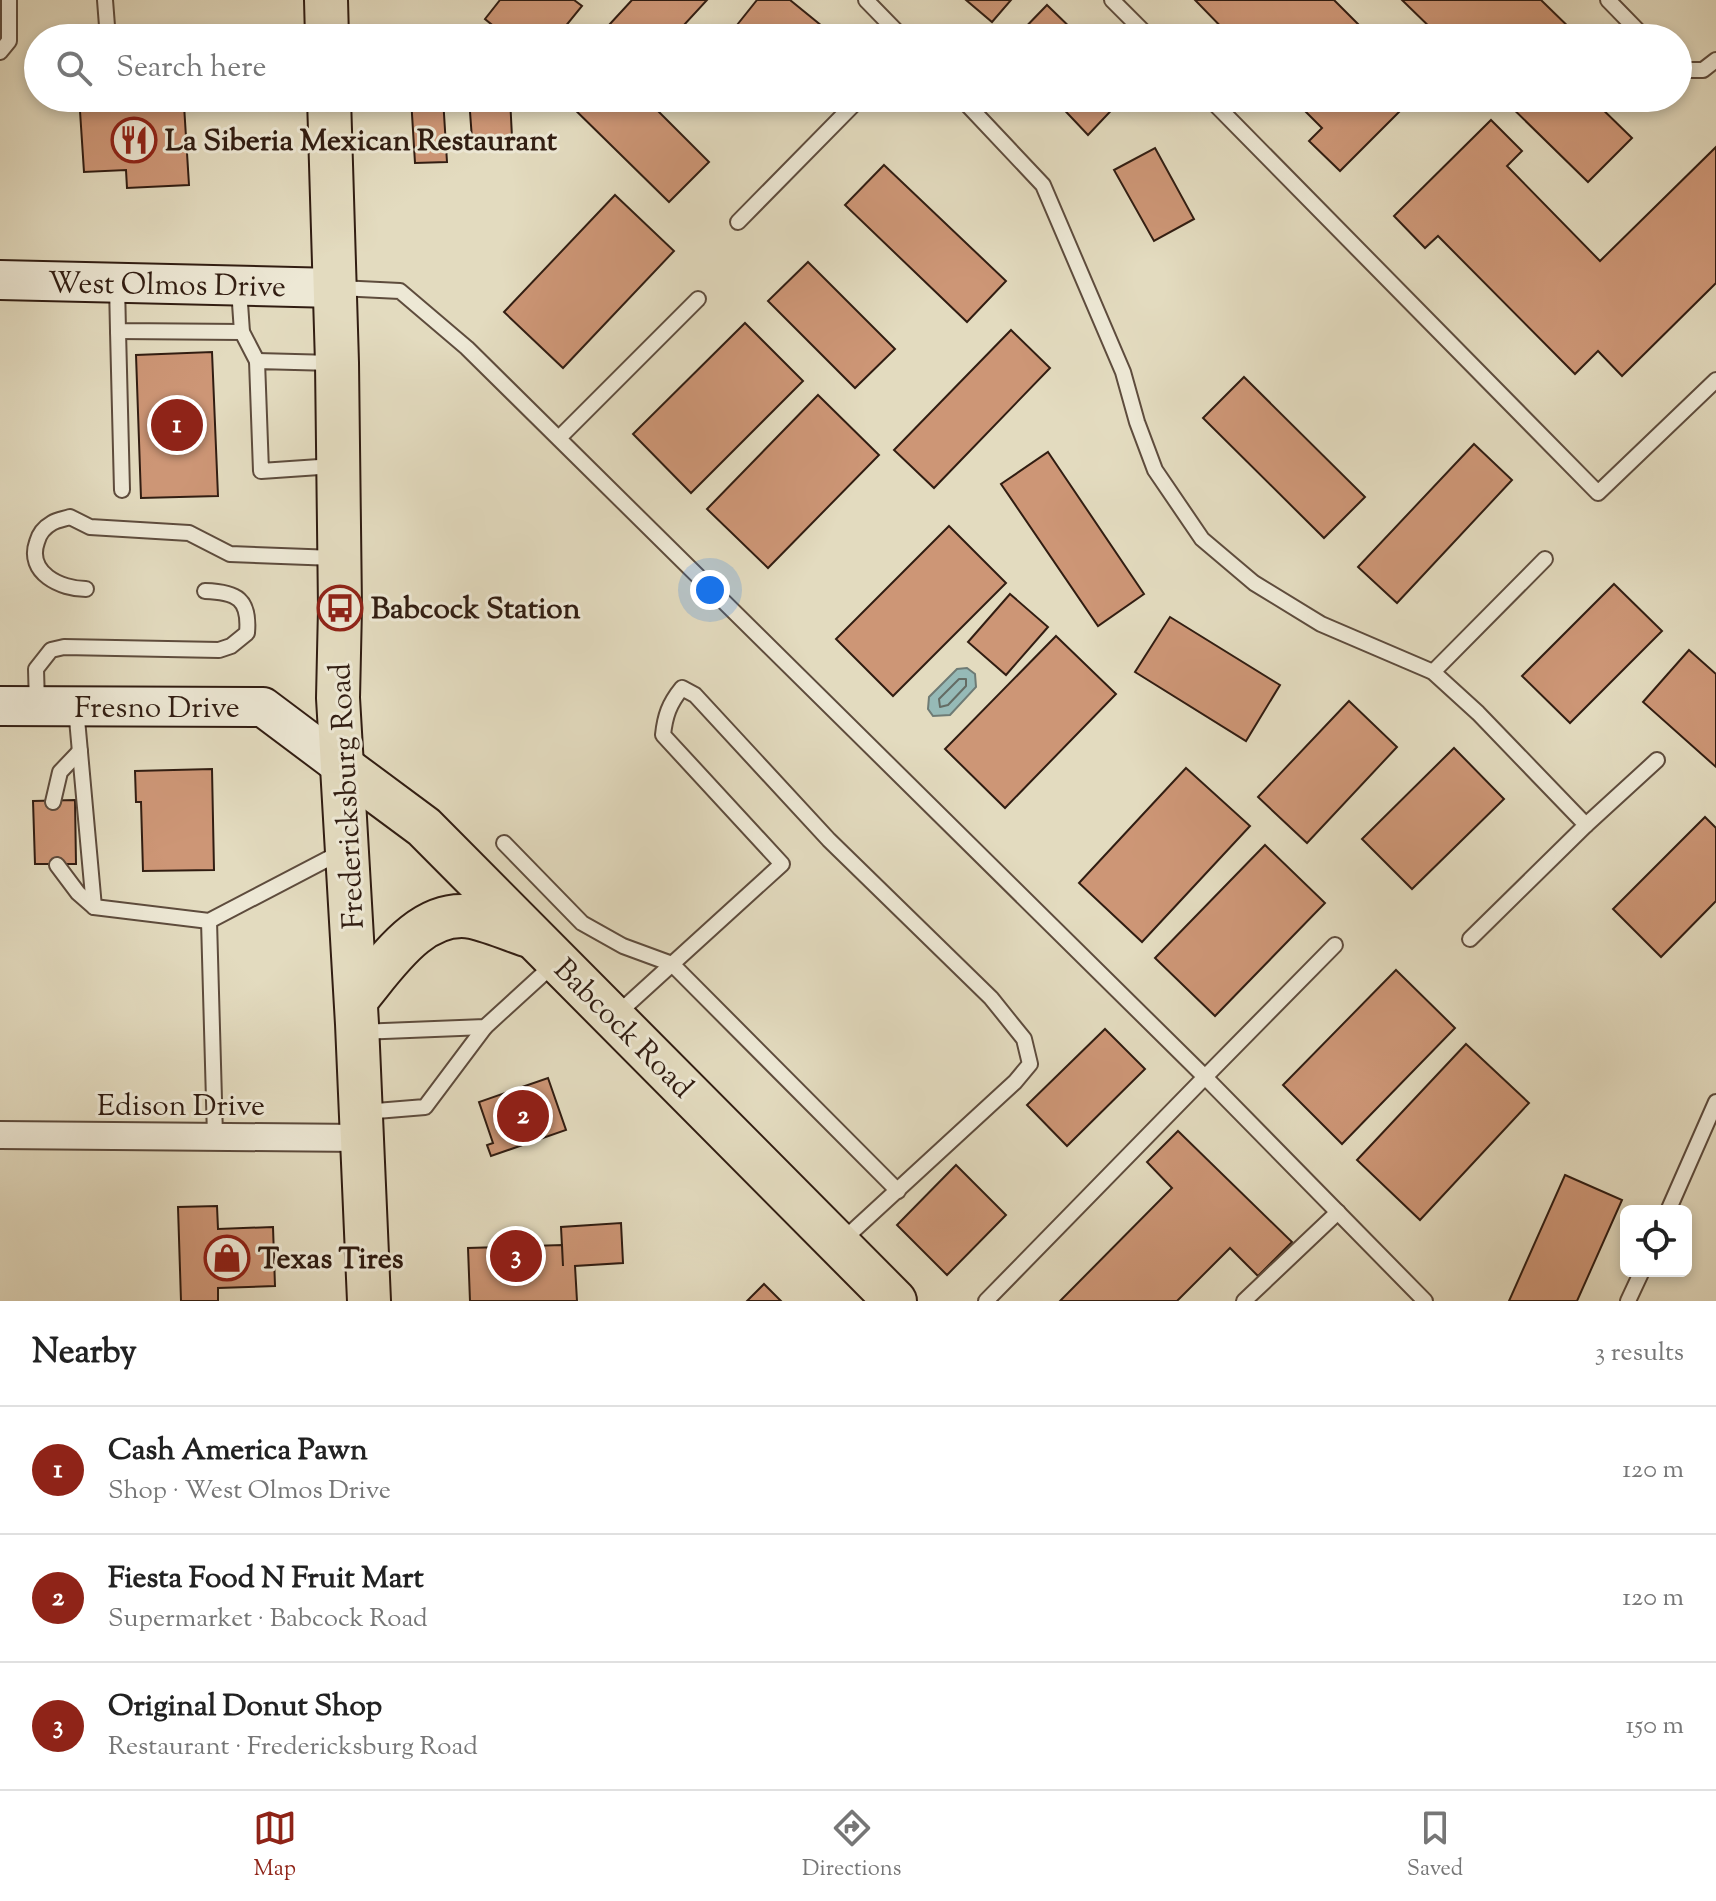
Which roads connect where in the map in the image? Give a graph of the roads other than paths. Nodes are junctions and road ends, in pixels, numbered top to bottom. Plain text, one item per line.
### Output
1 (9, 0) edge
2 (105, 0) edge
3 (326, 0) edge
4 (866, 0) edge
5 (1112, 0) edge
6 (1608, 0) edge
7 (107, 24) edge
8 (327, 24) edge
9 (889, 24) edge
10 (1136, 24) edge
11 (1631, 24) edge
12 (0, 52) edge
13 (1716, 60) edge
14 (1692, 70) edge
15 (329, 112) edge
16 (846, 112) edge
17 (974, 112) edge
18 (1223, 112) edge
19 (738, 222) dead end
20 (0, 280) edge
21 (117, 282) junction
22 (239, 285) junction
23 (335, 288) junction
24 (698, 299) dead end
25 (118, 331) junction
26 (242, 332) junction
27 (257, 361) junction
28 (337, 363) junction
29 (1716, 380) edge
30 (559, 438) junction
31 (338, 466) junction
32 (122, 490) dead end
33 (339, 559) junction
34 (1545, 559) dead end
35 (86, 589) dead end
36 (205, 591) dead end
37 (1433, 672) junction
38 (0, 706) edge
39 (38, 707) junction
40 (76, 707) junction
41 (80, 751) junction
42 (1657, 760) dead end
43 (343, 767) junction
44 (53, 802) dead end
45 (1586, 825) junction
46 (504, 843) dead end
47 (348, 849) junction
48 (57, 865) dead end
49 (94, 907) junction
50 (209, 921) junction
51 (1470, 939) dead end
52 (1335, 945) dead end
53 (545, 949) junction
54 (672, 964) junction
55 (356, 1016) junction
56 (614, 1018) junction
57 (485, 1027) junction
58 (1205, 1077) junction
59 (1716, 1102) edge
60 (360, 1125) junction
61 (0, 1135) edge
62 (215, 1136) junction
63 (898, 1191) junction
64 (1671, 1205) edge
65 (1338, 1212) junction
66 (839, 1244) junction
67 (1639, 1277) edge
68 (369, 1301) edge
69 (895, 1301) edge
70 (986, 1301) edge
71 (1244, 1301) edge
72 (1425, 1301) edge
73 (1628, 1301) edge

1 - 12 lane
2 - 7 lane
3 - 8 main road
4 - 9 lane
5 - 10 lane
6 - 11 lane
13 - 14 lane
15 - 23 main road, Fredericksburg Road
16 - 19 lane
17 - 37 lane
18 - 29 lane
20 - 21 main road, West Olmos Drive
21 - 22 main road, West Olmos Drive
21 - 25 lane
22 - 23 main road, West Olmos Drive
22 - 26 lane
23 - 28 main road, Fredericksburg Road
23 - 30 lane
24 - 30 lane
25 - 26 lane
25 - 32 lane
26 - 27 lane
27 - 28 lane
27 - 31 lane
28 - 31 main road, Fredericksburg Road
30 - 58 lane
31 - 33 main road, Fredericksburg Road
33 - 35 lane
33 - 43 main road, Fredericksburg Road
34 - 37 lane
36 - 39 lane
37 - 45 lane
38 - 39 main road, Fresno Drive
39 - 40 main road, Fresno Drive
40 - 41 lane
40 - 43 main road, Fresno Drive
41 - 44 lane
41 - 49 lane
42 - 45 lane
43 - 47 main road, Fredericksburg Road
43 - 53 main road, Babcock Road
45 - 51 lane
46 - 54 lane
47 - 50 lane
47 - 55 main road, Fredericksburg Road
48 - 49 lane
49 - 50 lane
50 - 62 lane
52 - 58 lane
53 - 55 main road
53 - 56 main road, Babcock Road
53 - 57 lane
54 - 56 lane
54 - 63 lane
54 - 63 lane
55 - 57 lane
55 - 60 main road, Fredericksburg Road
56 - 66 main road, Babcock Road
57 - 60 lane
58 - 65 lane
58 - 70 lane
59 - 64 lane
60 - 62 street, Edison Drive
60 - 68 main road, Fredericksburg Road
61 - 62 street, Edison Drive
63 - 66 lane
65 - 71 lane
65 - 72 lane
66 - 69 main road, Babcock Road
67 - 73 lane

